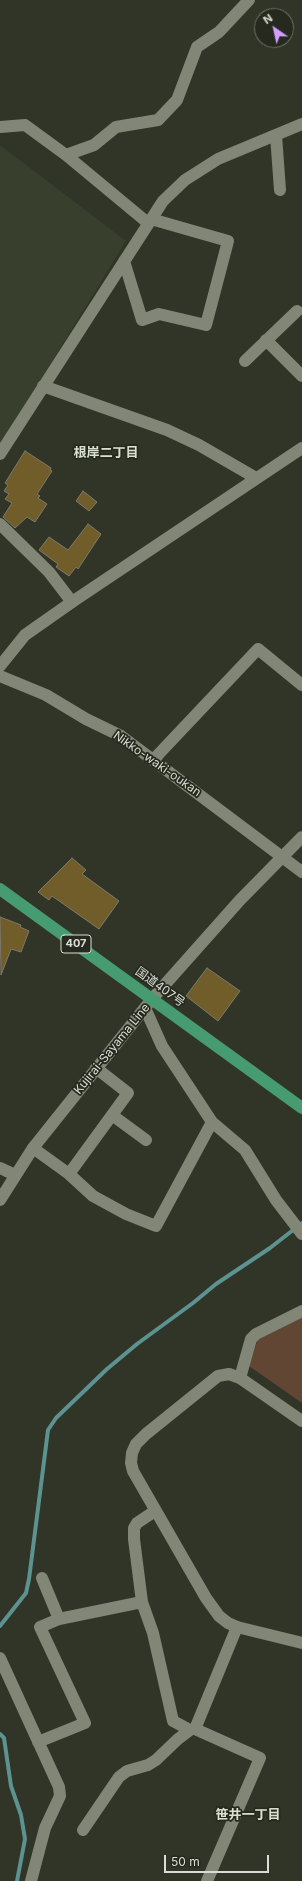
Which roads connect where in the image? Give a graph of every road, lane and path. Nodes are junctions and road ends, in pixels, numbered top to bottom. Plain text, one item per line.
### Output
1 (249, 0) edge
2 (302, 124) edge
3 (0, 127) edge
4 (276, 135) junction
5 (66, 154) junction
6 (280, 190) dead end
7 (150, 221) junction
8 (124, 261) junction
9 (296, 311) dead end
10 (266, 340) junction
11 (245, 361) dead end
12 (302, 376) edge
13 (43, 386) junction
14 (302, 448) edge
15 (0, 454) edge
16 (256, 478) junction
17 (0, 524) edge
18 (72, 602) junction
19 (0, 666) edge
20 (0, 676) edge
21 (302, 685) edge
22 (154, 759) junction
23 (302, 837) edge
24 (283, 857) junction
25 (302, 872) edge
26 (0, 889) edge
27 (149, 1003) junction
28 (96, 1068) junction
29 (302, 1108) edge
30 (112, 1115) junction
31 (212, 1122) junction
32 (146, 1140) dead end
33 (33, 1148) junction
34 (0, 1168) edge
35 (69, 1174) junction
36 (15, 1175) junction
37 (0, 1200) edge
38 (299, 1231) edge
39 (302, 1311) edge
40 (240, 1378) junction
41 (302, 1421) edge
42 (155, 1511) junction
43 (42, 1578) dead end
44 (142, 1602) junction
45 (59, 1619) junction
46 (237, 1627) junction
47 (302, 1643) edge
48 (0, 1658) edge
49 (193, 1730) junction
50 (38, 1742) junction
51 (83, 1830) dead end
52 (31, 1881) edge
53 (207, 1881) edge

1 - 5 street
2 - 4 street
3 - 5 street
4 - 6 street
4 - 7 street
5 - 7 street
7 - 8 street
7 - 8 street
8 - 13 street
9 - 10 street
10 - 11 street
10 - 12 street
13 - 15 street
13 - 16 street
14 - 16 street
16 - 18 street
17 - 18 street
18 - 19 street
20 - 22 street, Nikko-waki-oukan
21 - 22 street
22 - 24 street, Nikko-waki-oukan
23 - 24 street, Kujirai-Sayama Line
24 - 25 street, Nikko-waki-oukan
24 - 27 street, Kujirai-Sayama Line
26 - 27 highway, 国道407号 / 407
27 - 28 street, Kujirai-Sayama Line
27 - 29 highway, 国道407号 / 407
27 - 31 street
28 - 30 street
28 - 33 street, Kujirai-Sayama Line
30 - 32 street
30 - 35 street
31 - 35 street
31 - 38 street
33 - 35 street
33 - 36 street, Kujirai-Sayama Line
34 - 36 street
36 - 37 street, Kujirai-Sayama Line
39 - 40 street
40 - 41 street
40 - 42 street
42 - 44 street
42 - 46 street
43 - 45 street
44 - 45 street
44 - 49 street
45 - 50 street
46 - 47 street
46 - 49 street
48 - 50 street
49 - 51 street
49 - 53 street
50 - 52 street

